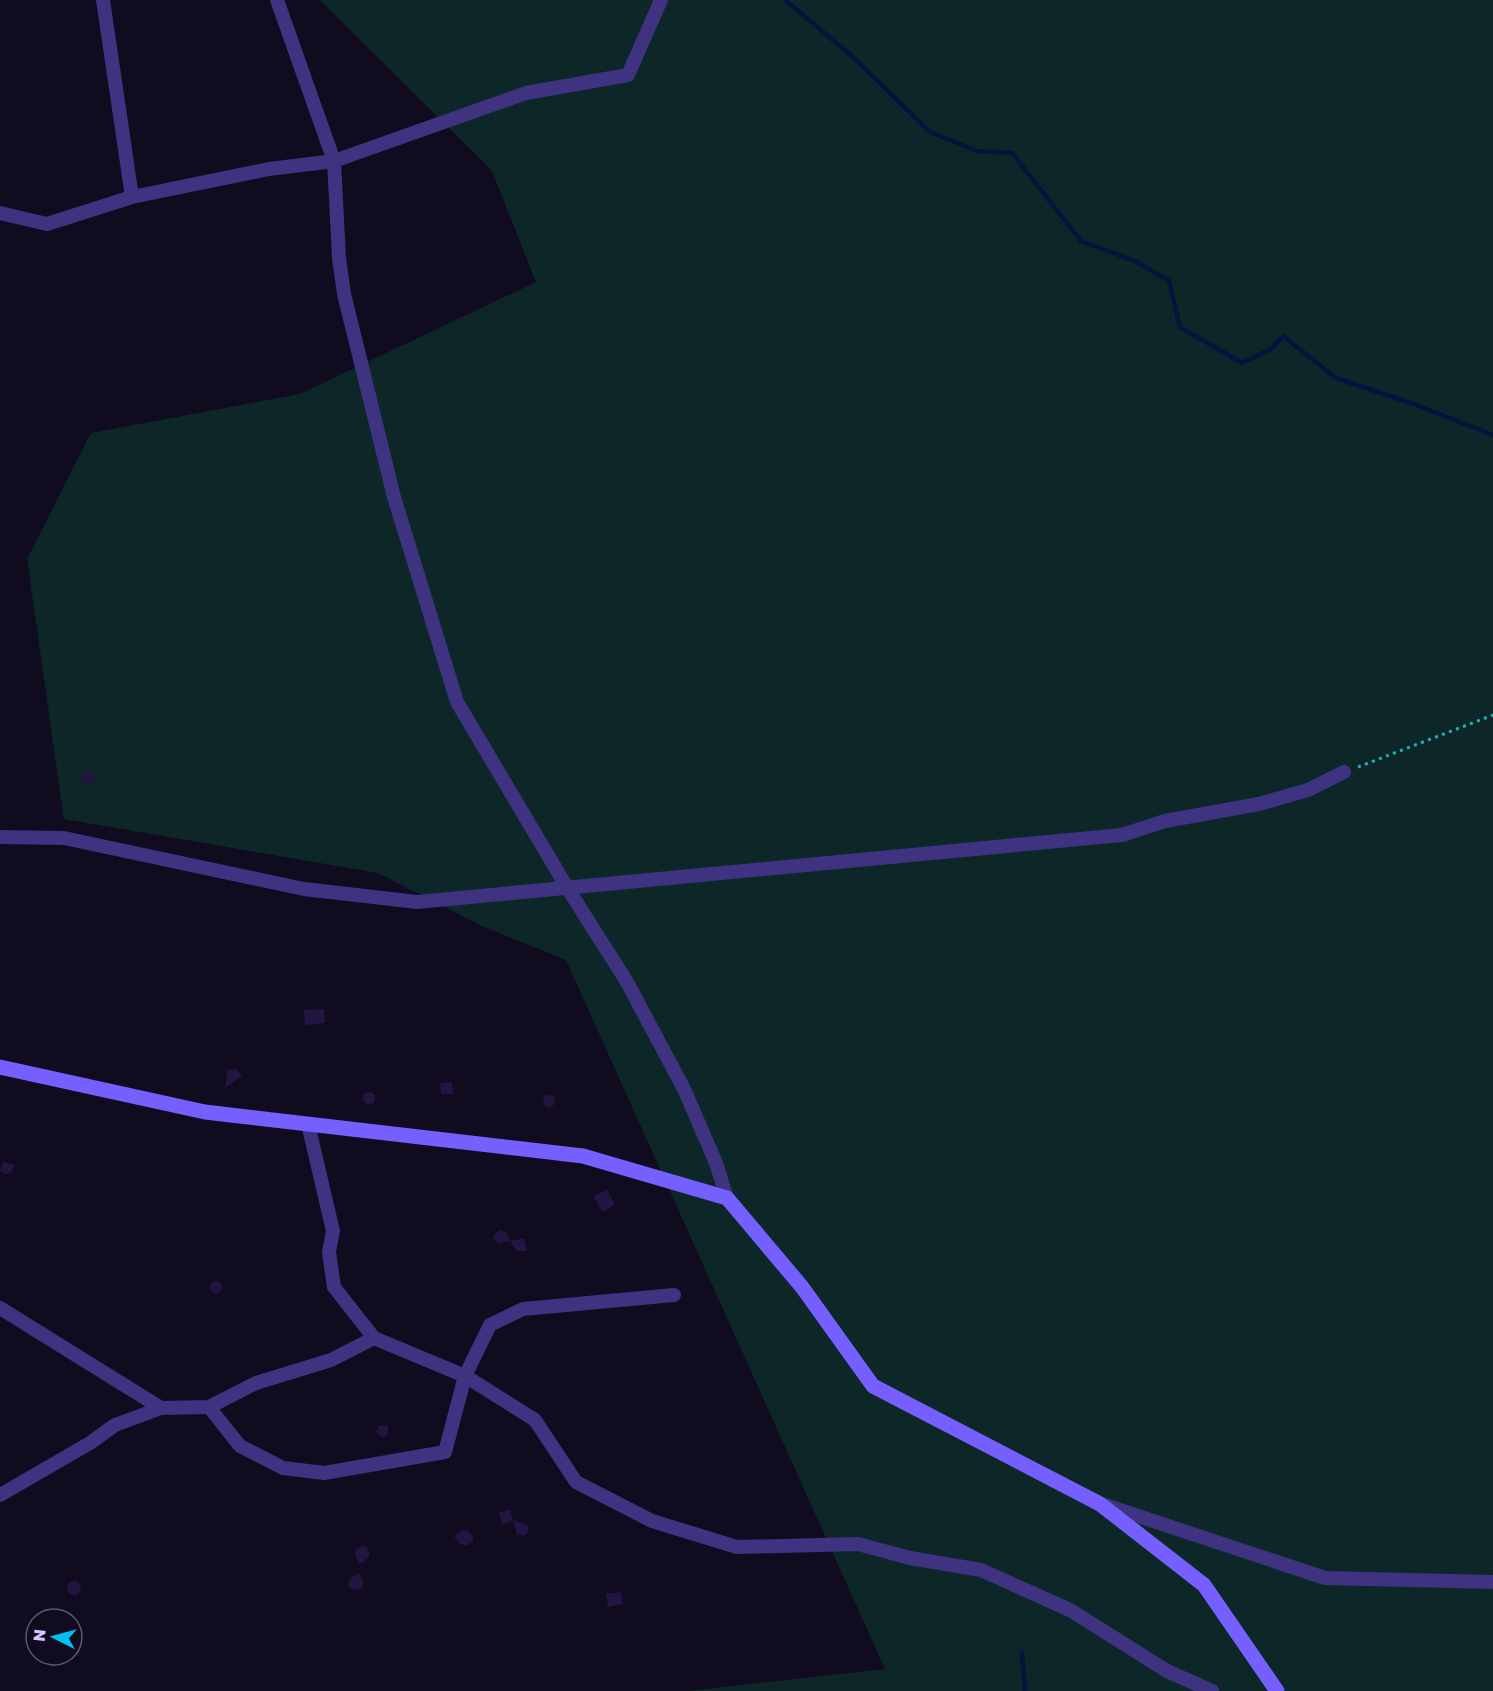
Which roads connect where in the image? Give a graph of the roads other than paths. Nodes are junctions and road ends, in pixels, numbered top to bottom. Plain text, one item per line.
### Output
1 (103, 0) edge
2 (277, 0) edge
3 (661, 0) edge
4 (333, 161) junction
5 (132, 196) junction
6 (0, 213) edge
7 (1344, 772) road end
8 (0, 837) edge
9 (568, 889) junction
10 (0, 1067) edge
11 (308, 1124) junction
12 (727, 1198) junction
13 (674, 1295) dead end
14 (0, 1308) edge
15 (374, 1338) junction
16 (465, 1376) junction
17 (209, 1407) junction
18 (161, 1408) junction
19 (0, 1495) edge
20 (1100, 1504) junction
21 (1493, 1582) edge
22 (1212, 1691) edge
23 (1277, 1691) edge

1 - 5 street
2 - 4 street
3 - 4 street
4 - 5 street
4 - 9 street
5 - 6 street
7 - 9 street
8 - 9 street
9 - 12 street
10 - 11 main road
11 - 12 main road
11 - 15 street
12 - 20 main road
13 - 16 street
14 - 18 street
15 - 16 street
15 - 17 street
16 - 17 street
16 - 22 street
17 - 18 street
18 - 19 street
20 - 21 street
20 - 23 main road

